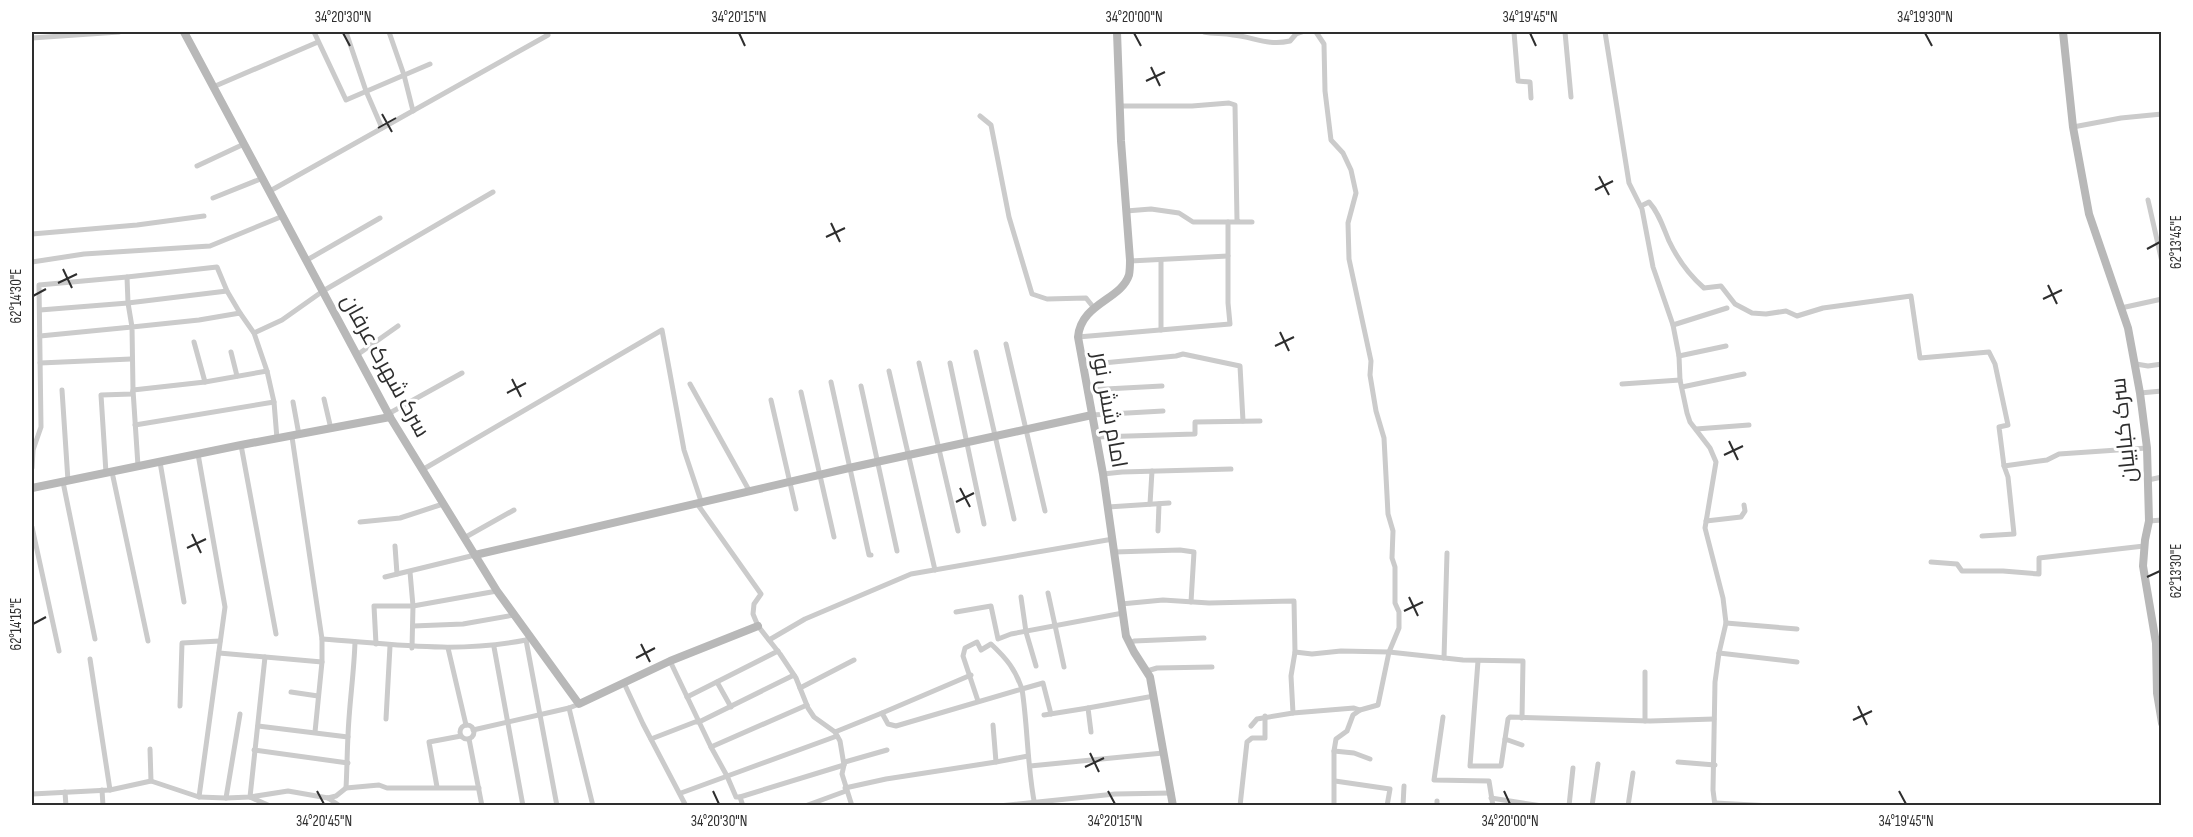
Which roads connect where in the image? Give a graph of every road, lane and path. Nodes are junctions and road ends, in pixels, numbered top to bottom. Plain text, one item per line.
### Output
1 (119, 32) edge
2 (186, 32) edge
3 (314, 32) edge
4 (346, 32) edge
5 (389, 32) edge
6 (1117, 32) edge
7 (1204, 32) edge
8 (1302, 32) edge
9 (1316, 32) edge
10 (1514, 32) edge
11 (1565, 32) edge
12 (1605, 32) edge
13 (2063, 32) edge
14 (548, 35) dead end
15 (32, 39) edge
16 (318, 42) junction
17 (430, 64) dead end
18 (404, 75) junction
19 (213, 87) junction
20 (366, 91) junction
21 (1571, 97) dead end
22 (1531, 98) dead end
23 (1120, 106) junction
24 (413, 111) junction
25 (2162, 114) edge
26 (980, 116) dead end
27 (2073, 127) junction
28 (382, 128) junction
29 (244, 144) junction
30 (197, 166) dead end
31 (262, 178) junction
32 (270, 191) junction
33 (493, 192) dead end
34 (213, 198) dead end
35 (2148, 200) dead end
36 (1641, 206) junction
37 (1126, 211) junction
38 (204, 216) dead end
39 (283, 216) junction
40 (380, 218) dead end
41 (1238, 221) junction
42 (1228, 222) junction
43 (1252, 222) dead end
44 (2162, 226) edge
45 (2154, 228) junction
46 (32, 234) edge
47 (1228, 256) junction
48 (307, 260) junction
49 (1130, 261) junction
50 (1161, 261) junction
51 (32, 262) edge
52 (2162, 262) edge
53 (127, 277) junction
54 (228, 291) junction
55 (323, 291) junction
56 (2162, 299) edge
57 (128, 303) junction
58 (1094, 308) junction
59 (1727, 308) dead end
60 (2121, 308) junction
61 (40, 310) junction
62 (240, 313) junction
63 (1673, 325) junction
64 (398, 326) dead end
65 (132, 327) junction
66 (1161, 330) junction
67 (254, 333) junction
68 (40, 336) junction
69 (1078, 337) junction
70 (194, 342) dead end
71 (1006, 344) dead end
72 (1726, 346) dead end
73 (231, 352) dead end
74 (976, 352) dead end
75 (357, 355) junction
76 (1679, 356) junction
77 (131, 359) junction
78 (919, 363) dead end
79 (950, 363) dead end
80 (40, 364) junction
81 (2136, 364) junction
82 (2162, 364) edge
83 (32, 365) edge
84 (1082, 365) junction
85 (267, 371) junction
86 (889, 371) dead end
87 (462, 373) dead end
88 (1743, 374) dead end
89 (237, 376) junction
90 (205, 382) junction
91 (831, 382) dead end
92 (690, 384) dead end
93 (1622, 384) dead end
94 (1681, 384) junction
95 (861, 386) dead end
96 (1162, 386) dead end
97 (62, 390) dead end
98 (134, 390) junction
99 (1087, 390) junction
100 (2162, 391) edge
101 (801, 392) dead end
102 (2140, 393) junction
103 (324, 399) dead end
104 (771, 400) dead end
105 (274, 402) junction
106 (293, 402) dead end
107 (1162, 411) dead end
108 (1092, 415) junction
109 (389, 416) junction
110 (1243, 421) junction
111 (1260, 421) dead end
112 (135, 425) junction
113 (1749, 425) dead end
114 (331, 429) junction
115 (1026, 429) junction
116 (1696, 429) junction
117 (296, 436) junction
118 (995, 436) junction
119 (1096, 437) junction
120 (277, 439) junction
121 (967, 442) junction
122 (241, 445) junction
123 (2147, 448) junction
124 (939, 449) junction
125 (198, 454) junction
126 (908, 456) junction
127 (160, 462) junction
128 (878, 462) junction
129 (138, 466) junction
130 (2004, 466) junction
131 (32, 468) edge
132 (849, 468) junction
133 (1231, 469) dead end
134 (422, 470) junction
135 (1152, 471) junction
136 (109, 472) junction
137 (1103, 474) junction
138 (820, 476) junction
139 (2162, 477) edge
140 (2148, 480) junction
141 (66, 481) junction
142 (791, 483) junction
143 (32, 488) edge
144 (750, 492) junction
145 (1168, 503) dead end
146 (443, 504) junction
147 (700, 504) junction
148 (1150, 504) junction
149 (1159, 504) junction
150 (1744, 505) dead end
151 (1108, 507) junction
152 (796, 509) dead end
153 (514, 510) dead end
154 (1045, 512) dead end
155 (1014, 519) dead end
156 (2162, 520) edge
157 (1706, 521) junction
158 (2149, 521) junction
159 (360, 522) dead end
160 (984, 524) dead end
161 (32, 527) edge
162 (958, 531) dead end
163 (1158, 531) dead end
164 (1982, 536) dead end
165 (834, 537) dead end
166 (464, 538) junction
167 (1113, 538) junction
168 (395, 546) dead end
169 (2144, 546) junction
170 (897, 551) dead end
171 (1114, 552) junction
172 (1447, 553) dead end
173 (475, 555) junction
174 (871, 555) dead end
175 (1932, 562) dead end
176 (935, 570) junction
177 (411, 572) junction
178 (397, 574) junction
179 (385, 577) dead end
180 (497, 591) junction
181 (1048, 593) dead end
182 (1021, 597) dead end
183 (184, 602) dead end
184 (1191, 602) junction
185 (413, 606) junction
186 (1122, 608) junction
187 (956, 612) dead end
188 (514, 615) junction
189 (1726, 623) junction
190 (1055, 625) junction
191 (413, 626) junction
192 (758, 626) junction
193 (1797, 629) dead end
194 (1026, 632) junction
195 (276, 634) dead end
196 (1204, 638) dead end
197 (95, 639) dead end
198 (322, 639) junction
199 (528, 639) junction
200 (770, 640) junction
201 (148, 641) dead end
202 (220, 641) junction
203 (355, 642) junction
204 (2159, 642) edge
205 (1130, 644) junction
206 (376, 645) junction
207 (390, 646) junction
208 (494, 646) junction
209 (412, 648) junction
210 (448, 648) junction
211 (59, 651) dead end
212 (778, 651) junction
213 (219, 652) junction
214 (1295, 652) junction
215 (1389, 652) junction
216 (1719, 653) junction
217 (265, 657) junction
218 (1444, 658) junction
219 (90, 659) dead end
220 (855, 660) dead end
221 (670, 661) junction
222 (1478, 661) junction
223 (322, 662) junction
224 (1797, 662) dead end
225 (1036, 666) dead end
226 (1065, 667) dead end
227 (1212, 667) dead end
228 (1147, 671) junction
229 (1645, 672) dead end
230 (794, 675) junction
231 (971, 675) junction
232 (717, 682) junction
233 (624, 683) junction
234 (2159, 685) edge
235 (800, 688) junction
236 (1022, 689) junction
237 (291, 692) dead end
238 (318, 696) junction
239 (1154, 696) junction
240 (687, 697) junction
241 (978, 701) junction
242 (579, 704) junction
243 (807, 705) junction
244 (180, 706) dead end
245 (731, 707) junction
246 (569, 708) junction
247 (1088, 708) junction
248 (1360, 710) junction
249 (882, 713) junction
250 (1293, 713) junction
251 (240, 714) dead end
252 (540, 714) junction
253 (1051, 714) junction
254 (1044, 715) dead end
255 (1265, 716) junction
256 (1443, 717) dead end
257 (1522, 718) junction
258 (386, 719) dead end
259 (1714, 719) junction
260 (1645, 720) junction
261 (508, 722) junction
262 (699, 722) junction
263 (2162, 723) edge
264 (466, 725) junction
265 (993, 725) dead end
266 (258, 726) junction
267 (1251, 726) dead end
268 (473, 730) junction
269 (315, 732) junction
270 (1091, 732) dead end
271 (836, 734) junction
272 (348, 736) junction
273 (461, 736) junction
274 (469, 739) junction
275 (651, 739) junction
276 (1505, 739) junction
277 (1522, 745) dead end
278 (711, 747) junction
279 (150, 749) dead end
280 (254, 750) junction
281 (887, 750) dead end
282 (1334, 751) junction
283 (1163, 753) junction
284 (1028, 756) junction
285 (1370, 759) dead end
286 (996, 762) junction
287 (1678, 762) dead end
288 (348, 764) junction
289 (1598, 764) dead end
290 (844, 765) junction
291 (1715, 765) junction
292 (1030, 766) junction
293 (1574, 768) dead end
294 (1633, 773) dead end
295 (727, 776) junction
296 (152, 781) junction
297 (1335, 781) junction
298 (1404, 786) dead end
299 (346, 788) junction
300 (437, 788) junction
301 (479, 788) junction
302 (846, 789) junction
303 (102, 790) junction
304 (110, 790) junction
305 (65, 792) junction
306 (681, 793) junction
307 (1172, 793) junction
308 (32, 794) edge
309 (199, 797) junction
310 (249, 797) junction
311 (740, 797) junction
312 (224, 798) junction
313 (328, 798) junction
314 (1491, 798) junction
315 (1034, 803) edge
316 (1019, 804) edge
317 (1715, 804) edge
318 (1527, 805) edge
319 (66, 806) edge
320 (103, 806) edge
321 (221, 806) edge
322 (270, 806) edge
323 (340, 806) edge
324 (482, 806) edge
325 (524, 806) edge
326 (556, 806) edge
327 (592, 806) edge
328 (686, 806) edge
329 (743, 806) edge
330 (805, 806) edge
331 (852, 806) edge
332 (999, 806) edge
333 (1173, 806) edge
334 (1240, 806) edge
335 (1334, 806) edge
336 (1388, 806) edge
337 (1403, 806) edge
338 (1493, 806) edge
339 (1542, 806) edge
340 (1569, 806) edge
341 (1592, 806) edge
342 (1628, 806) edge
343 (1772, 806) edge

1 - 15 street
2 - 19 street, سرک شهرک عرفان
3 - 16 street
4 - 20 street
5 - 18 street
6 - 23 street, امام شش نور
7 - 8 street
9 - 215 street
10 - 22 street
11 - 21 street
12 - 36 street
13 - 27 street, سرک کبابیان
14 - 24 street
16 - 19 street
16 - 20 street
17 - 18 street
18 - 20 street
18 - 24 street
19 - 29 street, سرک شهرک عرفان
20 - 28 street
23 - 37 street, امام شش نور
23 - 41 street
24 - 28 street
25 - 27 street
26 - 58 street
27 - 60 street, سرک کبابیان
28 - 32 street
29 - 30 street
29 - 31 street, سرک شهرک عرفان
31 - 32 street, سرک شهرک عرفان
31 - 34 street
32 - 39 street, سرک شهرک عرفان
33 - 55 street
35 - 45 street
36 - 63 street
36 - 130 street
37 - 42 street
37 - 49 street, امام شش نور
38 - 46 street
39 - 48 street, سرک شهرک عرفان
39 - 51 street
40 - 48 street
41 - 42 street
41 - 43 street
42 - 47 street
44 - 45 street
45 - 52 street
47 - 50 street
47 - 66 street
48 - 55 street, سرک شهرک عرفان
49 - 50 street
49 - 58 street, امام شش نور
50 - 66 street
53 - 54 street
53 - 57 street
53 - 61 street
54 - 57 street
54 - 62 street
55 - 67 street
55 - 75 street, سرک شهرک عرفان
56 - 60 street
57 - 61 street
57 - 65 street
58 - 69 street, امام شش نور
59 - 63 street
60 - 81 street, سرک کبابیان
61 - 68 street
62 - 65 street
62 - 67 street
63 - 76 street
64 - 75 street
65 - 68 street
65 - 77 street
66 - 69 street
67 - 85 street
68 - 80 street
69 - 84 street, امام شش نور
70 - 90 street
71 - 115 street
72 - 76 street
73 - 89 street
74 - 118 street
75 - 109 street, سرک شهرک عرفان
76 - 94 street
77 - 80 street
77 - 98 street
78 - 124 street
79 - 121 street
80 - 83 street
80 - 131 street
81 - 82 street
81 - 102 street, سرک کبابیان
84 - 99 street, امام شش نور
84 - 110 street
85 - 89 street
85 - 105 street
86 - 126 street
87 - 109 street
88 - 94 street
89 - 90 street
90 - 98 street
91 - 132 street
92 - 144 street
93 - 94 street
94 - 116 street
95 - 128 street
96 - 99 street
97 - 141 street
98 - 112 street
98 - 136 street
99 - 108 street, امام شش نور
100 - 102 street
101 - 138 street
102 - 123 street, سرک کبابیان
103 - 114 street
104 - 142 street
105 - 112 street
105 - 120 street
106 - 117 street
107 - 108 street
108 - 115 street
108 - 119 street, امام شش نور
109 - 114 street
109 - 134 street, سرک شهرک عرفان
110 - 111 street
110 - 119 street
112 - 129 street
113 - 116 street
114 - 117 street
115 - 118 street
115 - 154 street
116 - 157 street
117 - 120 street
117 - 198 street
118 - 121 street
118 - 155 street
119 - 137 street, امام شش نور
120 - 122 street
121 - 124 street
121 - 160 street
122 - 125 street
122 - 195 street
123 - 130 street
123 - 140 street, سرک کبابیان
124 - 126 street
124 - 162 street
125 - 127 street
125 - 202 street
126 - 128 street
126 - 176 street
127 - 129 street
127 - 183 street
128 - 132 street
128 - 170 street
129 - 136 street
130 - 164 street
132 - 138 street
132 - 174 street
133 - 135 street
134 - 146 street, سرک شهرک عرفان
134 - 147 street
135 - 137 street
135 - 148 street
136 - 141 street
136 - 201 street
137 - 151 street, امام شش نور
138 - 142 street
138 - 165 street
139 - 140 street
140 - 158 street, سرک کبابیان
141 - 143 street
141 - 197 street
142 - 144 street
142 - 152 street
144 - 147 street
145 - 149 street
146 - 159 street
146 - 166 street, سرک شهرک عرفان
147 - 173 street
147 - 192 street
148 - 149 street
148 - 151 street
149 - 163 street
150 - 157 street
151 - 167 street, امام شش نور
153 - 166 street
156 - 158 street
157 - 189 street
158 - 169 street, سرک کبابیان
161 - 211 street
166 - 173 street, سرک شهرک عرفان
167 - 171 street, امام شش نور
167 - 176 street
168 - 178 street
169 - 175 street
169 - 204 street, سرک کبابیان
171 - 184 street
171 - 186 street, امام شش نور
172 - 218 street
173 - 177 street
173 - 180 street, سرک شهرک عرفان
176 - 200 street
177 - 178 street
177 - 185 street
178 - 179 street
180 - 185 street
180 - 188 street, سرک شهرک عرفان
181 - 190 street
182 - 194 street
184 - 186 street
184 - 214 street
185 - 191 street
185 - 206 street
186 - 190 street
186 - 205 street, امام شش نور
187 - 194 street
188 - 191 street
188 - 199 street, سرک شهرک عرفان
189 - 193 street
189 - 216 street
190 - 194 street
190 - 226 street
191 - 209 street
192 - 200 street
192 - 221 street
194 - 225 street
196 - 205 street
198 - 203 street
198 - 223 street
199 - 208 street
199 - 242 street, سرک شهرک عرفان
199 - 252 street
200 - 212 street
202 - 213 street
202 - 244 street
203 - 206 street
203 - 272 street
204 - 234 street, سرک کبابیان
205 - 228 street, امام شش نور
206 - 207 street
207 - 209 street
207 - 258 street
208 - 210 street
208 - 261 street
209 - 210 street
210 - 264 street
212 - 230 street
212 - 232 street
213 - 217 street
213 - 309 street
214 - 215 street
214 - 250 street
215 - 218 street
215 - 248 street
216 - 224 street
216 - 259 street
217 - 223 street
217 - 266 street
218 - 222 street
219 - 304 street
220 - 235 street
221 - 233 street
221 - 240 street
222 - 257 street
222 - 276 street
223 - 238 street
227 - 228 street
228 - 239 street, امام شش نور
229 - 260 street
230 - 235 street
230 - 245 street
231 - 236 street
231 - 241 street
231 - 249 street
232 - 240 street
232 - 245 street
233 - 242 street
233 - 275 street
234 - 263 street, سرک کبابیان
235 - 243 street
236 - 241 street
236 - 253 street
236 - 284 street
237 - 238 street
238 - 269 street
239 - 247 street
239 - 283 street, امام شش نور
240 - 262 street
241 - 249 street
242 - 246 street
243 - 271 street
243 - 278 street
245 - 262 street
246 - 252 street
246 - 327 street
247 - 253 street
247 - 270 street
248 - 250 street
248 - 282 street
249 - 271 street
250 - 255 street
251 - 312 street
252 - 261 street
252 - 326 street
253 - 254 street
255 - 267 street
255 - 334 street
256 - 314 street
257 - 260 street
257 - 276 street
259 - 260 street
259 - 291 street
261 - 268 street
261 - 325 street
262 - 275 street
262 - 278 street
264 - 268 street
264 - 273 street
265 - 286 street
266 - 269 street
266 - 280 street
268 - 274 street
269 - 272 street
271 - 290 street
271 - 295 street
272 - 288 street
273 - 274 street
273 - 300 street
274 - 301 street
275 - 306 street
276 - 277 street
278 - 295 street
279 - 296 street
280 - 288 street
280 - 310 street
281 - 290 street
282 - 285 street
282 - 297 street
283 - 292 street
283 - 307 street, امام شش نور
284 - 286 street
284 - 292 street
286 - 302 street
287 - 291 street
288 - 299 street
289 - 341 street
290 - 302 street
290 - 311 street
291 - 317 street
292 - 315 street
293 - 340 street
294 - 342 street
295 - 306 street
295 - 311 street
296 - 304 street
296 - 309 street
297 - 335 street
297 - 336 street
298 - 337 street
299 - 300 street
299 - 313 street
300 - 301 street
301 - 324 street
302 - 330 street
302 - 331 street
303 - 304 street
303 - 305 street
303 - 320 street
305 - 308 street
305 - 319 street
306 - 328 street
307 - 315 street
307 - 333 street, امام شش نور
309 - 312 street
310 - 312 street
310 - 313 street
310 - 322 street
311 - 329 street
312 - 321 street
313 - 323 street
314 - 318 street
314 - 338 street
315 - 316 street
316 - 332 street
317 - 343 street
318 - 339 street

